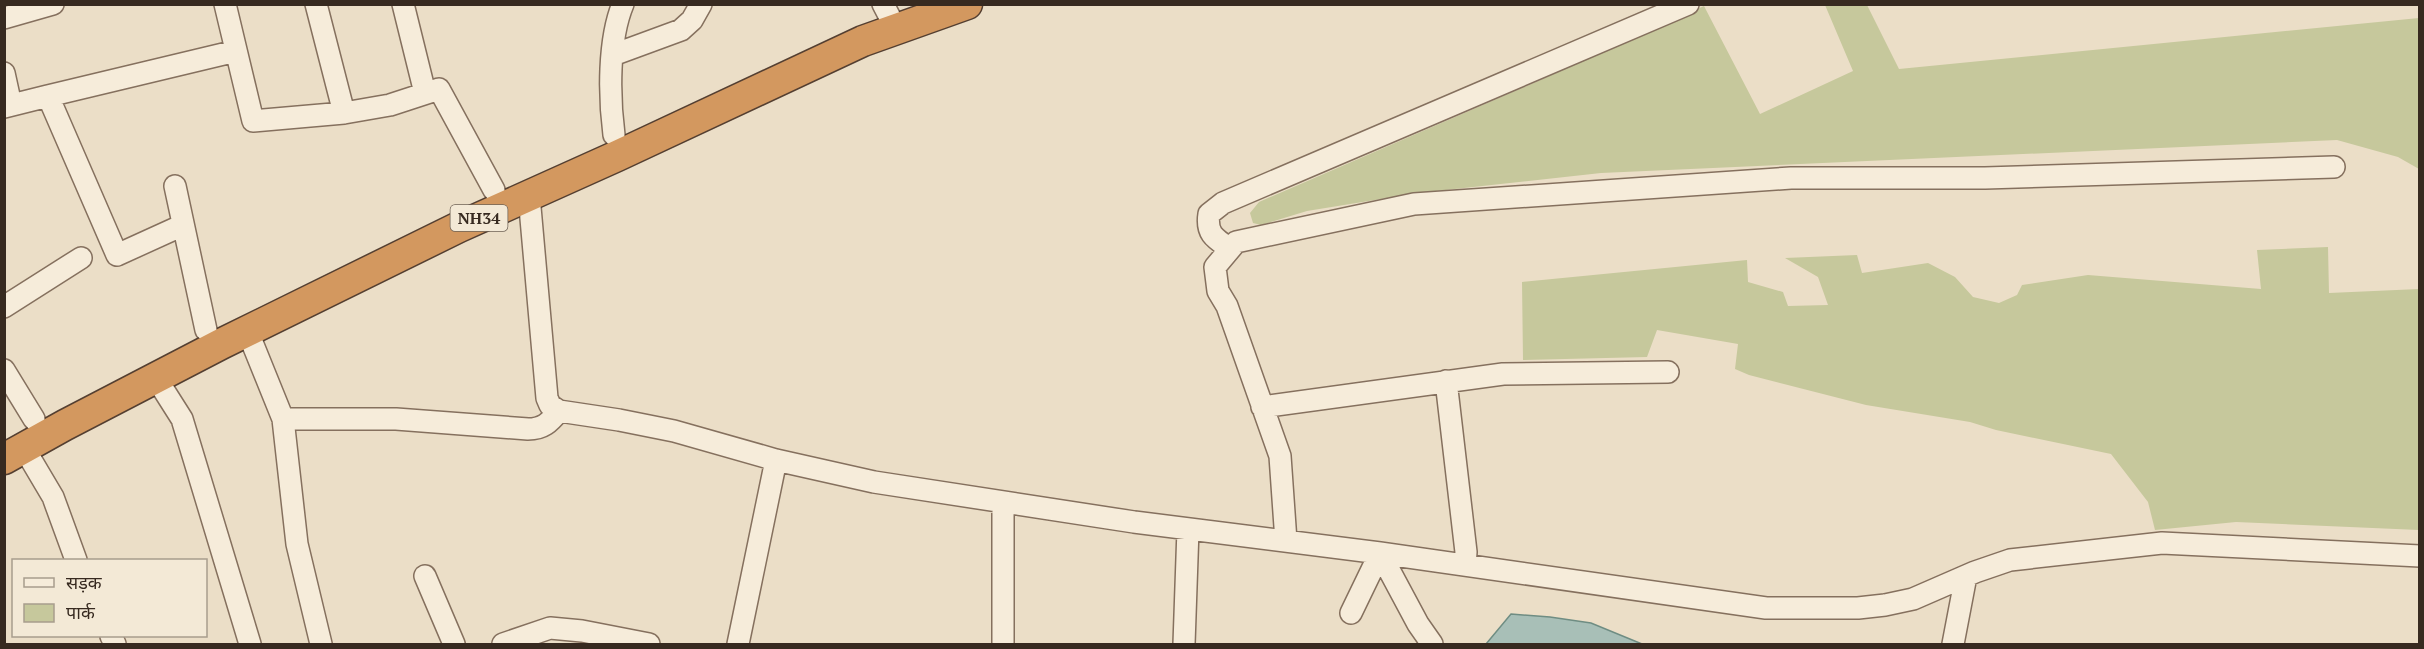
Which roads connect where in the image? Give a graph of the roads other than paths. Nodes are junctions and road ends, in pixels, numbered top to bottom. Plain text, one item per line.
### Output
1 (53, 4) edge
2 (225, 4) edge
3 (316, 4) edge
4 (403, 4) edge
5 (623, 4) edge
6 (701, 4) edge
7 (967, 4) edge
8 (1688, 4) edge
9 (893, 12) edge
10 (4, 18) edge
11 (236, 51) junction
12 (613, 55) junction
13 (4, 73) edge
14 (426, 93) junction
15 (48, 96) junction
16 (8, 106) edge
17 (344, 113) junction
18 (614, 135) junction
19 (2334, 167) dead end
20 (175, 186) dead end
21 (494, 190) junction
22 (529, 196) junction
23 (183, 225) junction
24 (1229, 248) junction
25 (81, 258) dead end
26 (4, 307) edge
27 (206, 330) junction
28 (247, 330) junction
29 (4, 370) edge
30 (1668, 372) dead end
31 (156, 378) junction
32 (1446, 381) junction
33 (1262, 407) junction
34 (559, 411) junction
35 (34, 419) junction
36 (283, 419) junction
37 (11, 447) edge
38 (776, 460) junction
39 (1003, 502) junction
40 (1188, 529) junction
41 (1286, 541) junction
42 (1380, 553) junction
43 (2420, 556) edge
44 (75, 559) edge
45 (1465, 565) junction
46 (425, 576) dead end
47 (1966, 576) junction
48 (1351, 613) dead end
49 (250, 645) edge
50 (321, 645) edge
51 (454, 645) edge
52 (502, 645) edge
53 (649, 645) edge
54 (738, 645) edge
55 (1003, 645) edge
56 (1184, 645) edge
57 (1432, 645) edge
58 (1953, 645) edge

1 - 10 street
2 - 11 street
3 - 17 street
4 - 14 street
5 - 12 street
6 - 12 street
7 - 9 highway, NH34
8 - 24 street
9 - 18 highway, NH34
9 - 22 highway, NH34
11 - 15 street
11 - 17 street
12 - 18 street
13 - 16 street
14 - 17 street
14 - 21 street
15 - 16 street
15 - 23 street
18 - 21 highway, NH34
19 - 24 street
20 - 23 street
21 - 27 highway, NH34
22 - 28 highway, NH34
22 - 34 street
23 - 27 street
24 - 33 street
25 - 26 street
27 - 35 highway, NH34
28 - 31 highway, NH34
28 - 36 street
29 - 35 street
30 - 32 street
31 - 37 highway, NH34
31 - 49 street
32 - 33 street
32 - 45 street
33 - 41 street
34 - 36 street
34 - 38 street
35 - 37 highway, NH34
36 - 50 street
37 - 44 street
38 - 39 street
38 - 54 street
39 - 40 street
39 - 55 street
40 - 41 street
40 - 56 street
41 - 42 street
42 - 45 street
42 - 48 street
42 - 57 street
43 - 47 street
45 - 47 street
46 - 51 street
47 - 58 street
52 - 53 street

